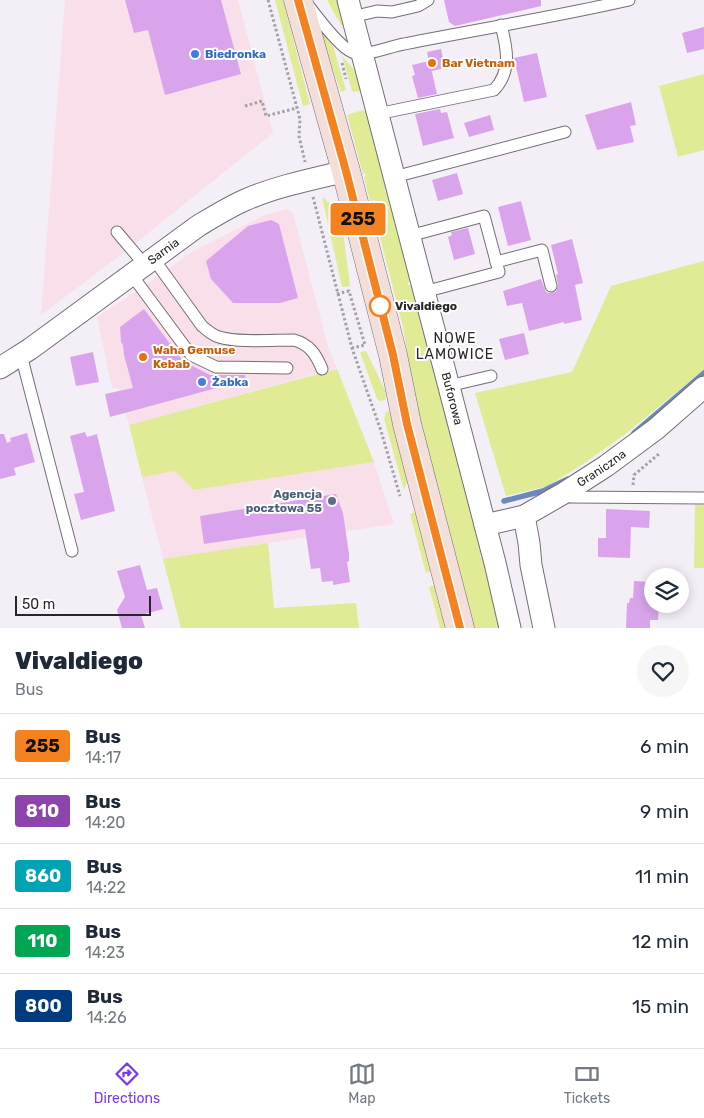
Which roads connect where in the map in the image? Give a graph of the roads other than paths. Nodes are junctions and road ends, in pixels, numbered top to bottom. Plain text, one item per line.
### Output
1 (298, 0) edge
2 (304, 0) edge
3 (428, 0) edge
4 (629, 0) edge
5 (350, 8) edge
6 (501, 25) junction
7 (362, 55) junction
8 (377, 114) junction
9 (565, 132) dead end
10 (346, 171) junction
11 (394, 177) junction
12 (117, 232) dead end
13 (409, 236) junction
14 (496, 262) junction
15 (143, 265) junction
16 (551, 286) dead end
17 (424, 292) junction
18 (22, 355) junction
19 (0, 368) edge
20 (287, 368) dead end
21 (322, 368) dead end
22 (491, 376) dead end
23 (448, 386) junction
24 (704, 387) edge
25 (564, 494) junction
26 (704, 498) edge
27 (524, 516) junction
28 (485, 525) junction
29 (72, 551) dead end
30 (460, 628) edge
31 (510, 628) edge
32 (544, 628) edge

1 - 10 main road
2 - 7 lane
3 - 5 lane
4 - 6 lane
5 - 7 street, Buforowa
6 - 7 lane
6 - 8 lane
7 - 8 street, Buforowa
8 - 11 street, Buforowa
9 - 11 lane
10 - 15 street, Sarnia
10 - 30 main road
11 - 13 street, Buforowa
12 - 15 lane
13 - 14 lane
13 - 17 street, Buforowa
14 - 16 lane
14 - 17 lane
15 - 18 street, Sarnia
15 - 20 lane
15 - 21 lane
17 - 23 street, Buforowa
18 - 19 street, Sarnia
18 - 29 lane
22 - 23 lane
23 - 28 street, Buforowa
24 - 25 street, Graniczna
25 - 26 lane
25 - 27 street, Graniczna
27 - 28 street, Graniczna
27 - 32 street
28 - 31 street, Buforowa

